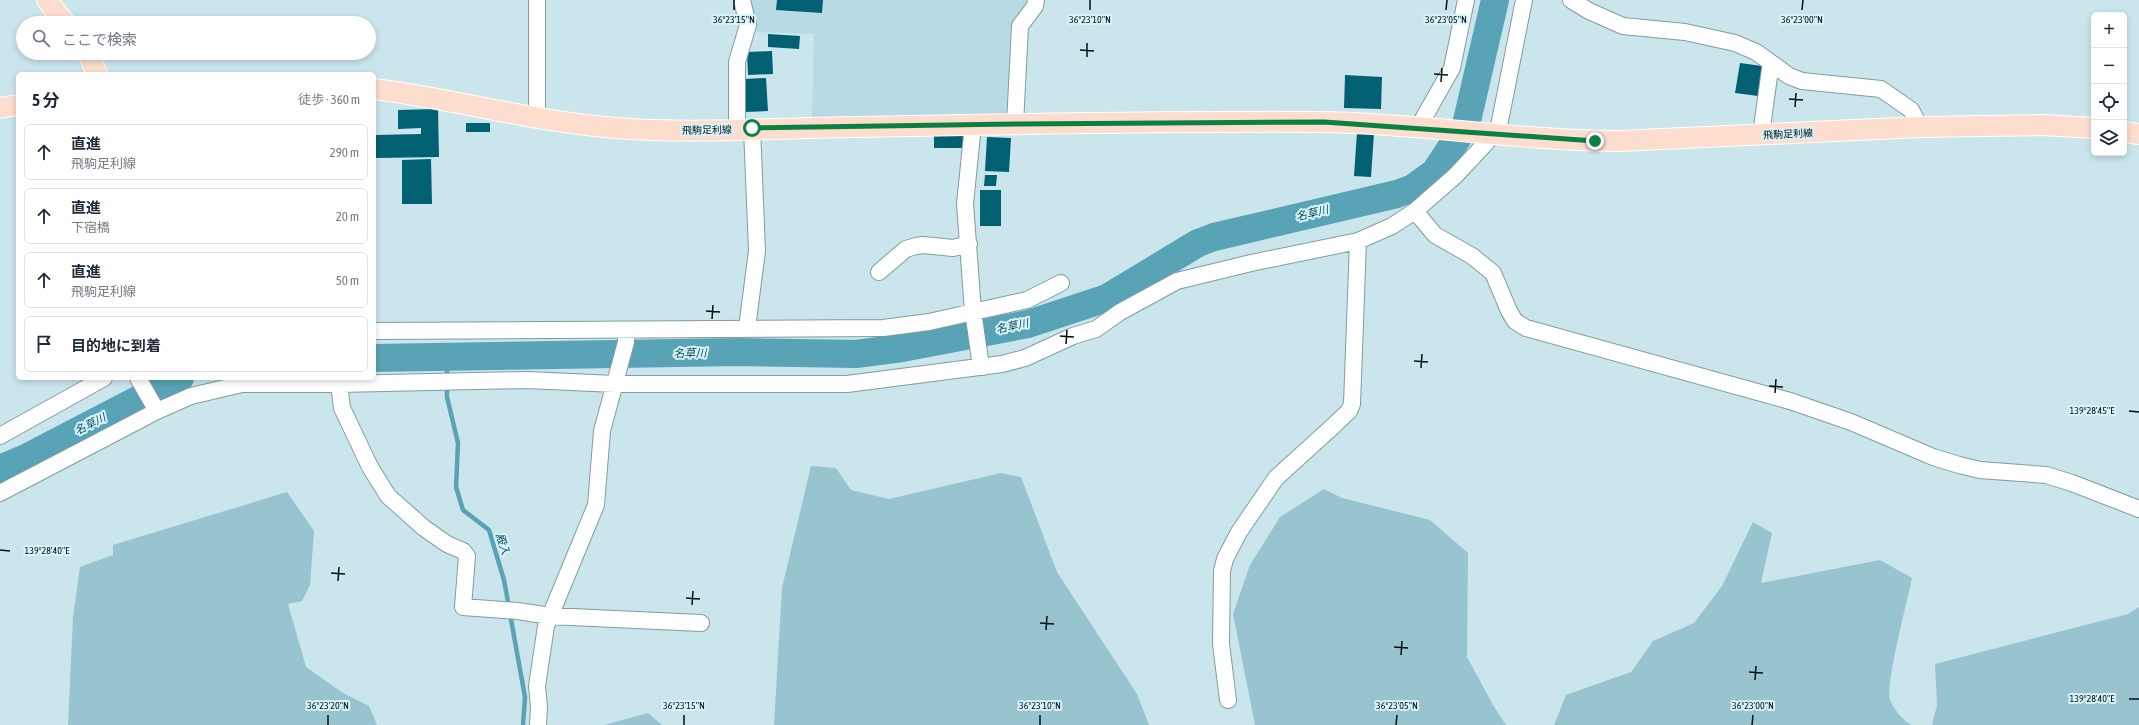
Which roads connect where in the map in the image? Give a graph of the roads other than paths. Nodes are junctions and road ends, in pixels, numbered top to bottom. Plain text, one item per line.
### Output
1 (46, 0) edge
2 (537, 0) edge
3 (742, 0) edge
4 (1036, 0) edge
5 (1466, 0) edge
6 (1524, 0) edge
7 (1572, 0) edge
8 (59, 16) edge
9 (91, 60) edge
10 (1773, 64) junction
11 (96, 72) edge
12 (376, 89) edge
13 (16, 105) edge
14 (0, 108) edge
15 (536, 117) junction
16 (1015, 124) junction
17 (973, 125) junction
18 (1920, 127) junction
19 (1423, 128) junction
20 (2091, 128) edge
21 (745, 129) junction
22 (2127, 132) edge
23 (1488, 134) junction
24 (2139, 134) edge
25 (1762, 135) junction
26 (1415, 211) junction
27 (1358, 241) junction
28 (969, 244) junction
29 (880, 272) dead end
30 (1062, 283) dead end
31 (974, 316) junction
32 (747, 328) junction
33 (376, 331) edge
34 (626, 336) junction
35 (981, 363) junction
36 (616, 378) junction
37 (100, 380) edge
38 (139, 380) edge
39 (339, 384) junction
40 (156, 410) junction
41 (0, 436) edge
42 (0, 493) edge
43 (2139, 509) edge
44 (550, 616) junction
45 (701, 623) dead end
46 (1228, 700) dead end
47 (538, 725) edge

1 - 8 main road
2 - 15 street
3 - 21 street
4 - 16 street
5 - 19 street
6 - 23 street
7 - 10 street
9 - 11 main road
10 - 18 street
10 - 25 street
12 - 15 main road, 飛駒足利線
13 - 14 main road
15 - 21 main road, 飛駒足利線
16 - 17 main road, 飛駒足利線
16 - 19 main road, 飛駒足利線
17 - 21 main road, 飛駒足利線
17 - 28 street
18 - 20 main road, 飛駒足利線
18 - 25 main road, 飛駒足利線
19 - 23 main road, 飛駒足利線
21 - 32 street
22 - 24 main road
23 - 25 main road, 飛駒足利線
23 - 26 street
26 - 27 street
26 - 43 street
27 - 35 street
27 - 46 street
28 - 29 street
28 - 31 street
30 - 31 street
31 - 32 street
31 - 35 street
32 - 34 street
33 - 34 street
34 - 36 street
35 - 36 street
36 - 39 street
36 - 44 street
37 - 41 street
38 - 40 street
39 - 40 street
39 - 44 street
40 - 42 street
44 - 45 street
44 - 47 street

